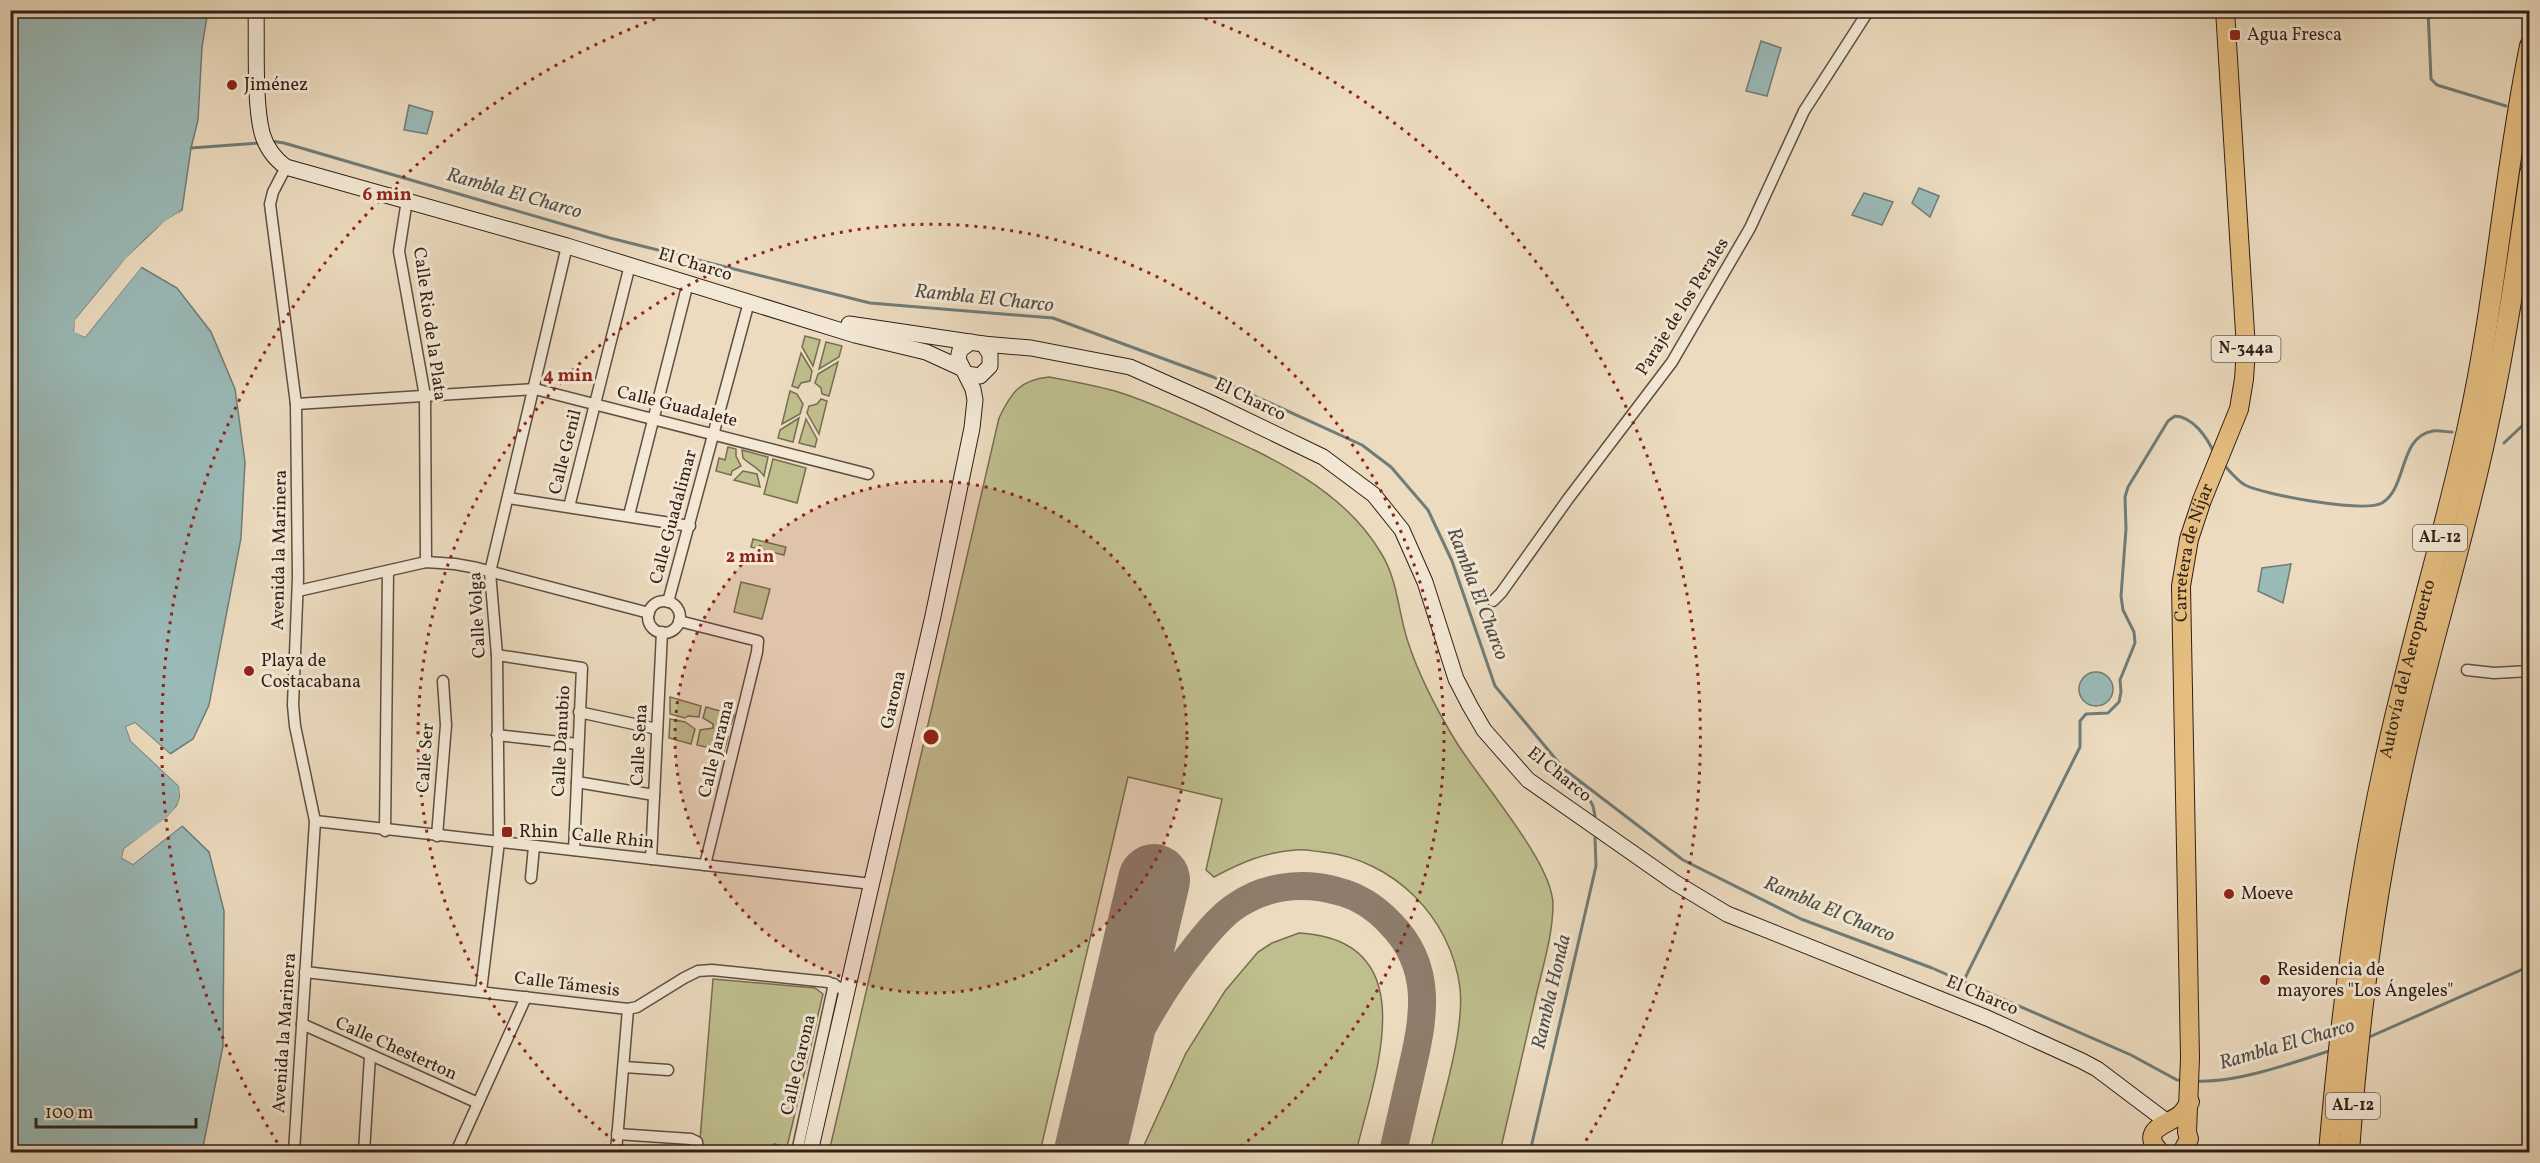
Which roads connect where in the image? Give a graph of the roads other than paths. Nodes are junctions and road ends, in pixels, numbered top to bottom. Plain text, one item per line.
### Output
1 (256, 10) edge
2 (1869, 10) edge
3 (2225, 11) edge
4 (2529, 46) edge
5 (286, 167) junction
6 (2529, 173) edge
7 (407, 200) junction
8 (567, 246) junction
9 (630, 265) junction
10 (688, 283) junction
11 (749, 302) junction
12 (811, 320) junction
13 (977, 343) junction
14 (1020, 347) junction
15 (991, 364) junction
16 (963, 371) junction
17 (535, 389) junction
18 (425, 396) junction
19 (296, 404) junction
20 (595, 404) junction
21 (974, 416) junction
22 (654, 418) junction
23 (714, 434) junction
24 (868, 474) dead end
25 (508, 498) junction
26 (569, 507) junction
27 (628, 515) junction
28 (690, 526) junction
29 (426, 562) junction
30 (388, 571) junction
31 (490, 572) junction
32 (298, 591) junction
33 (1493, 601) dead end
34 (668, 602) junction
35 (649, 613) junction
36 (679, 621) junction
37 (662, 632) junction
38 (497, 655) junction
39 (2468, 670) dead end
40 (2529, 671) edge
41 (443, 681) dead end
42 (579, 712) junction
43 (657, 729) junction
44 (497, 735) junction
45 (578, 744) junction
46 (577, 782) junction
47 (654, 795) junction
48 (315, 821) junction
49 (385, 831) junction
50 (437, 836) junction
51 (499, 842) junction
52 (534, 847) junction
53 (574, 850) junction
54 (651, 859) junction
55 (705, 865) junction
56 (531, 878) dead end
57 (872, 884) junction
58 (856, 958) junction
59 (305, 972) junction
60 (834, 984) junction
61 (481, 991) junction
62 (848, 992) junction
63 (526, 997) junction
64 (628, 1009) junction
65 (302, 1024) junction
66 (2351, 1025) junction
67 (370, 1056) junction
68 (624, 1067) junction
69 (668, 1070) dead end
70 (2190, 1102) junction
71 (478, 1103) junction
72 (2163, 1125) junction
73 (2187, 1132) junction
74 (618, 1134) junction
75 (698, 1147) edge
76 (294, 1152) edge
77 (364, 1152) edge
78 (456, 1152) edge
79 (616, 1152) edge
80 (797, 1152) edge
81 (810, 1152) edge
82 (2160, 1152) edge
83 (2182, 1152) edge
84 (2329, 1152) edge
85 (2349, 1152) edge

1 - 5 main road
2 - 33 street, Paraje de los Perales
3 - 70 main road, Carretera de Níjar / N-344a
4 - 66 highway, Autovía del Aeropuerto / AL-12
5 - 7 main road, El Charco
5 - 19 street, Avenida la Marinera
6 - 66 highway, Autovía del Aeropuerto / AL-12
7 - 8 main road, El Charco
7 - 18 street, Calle Rio de la Plata
8 - 9 main road, El Charco
8 - 17 street, Calle Volga
9 - 10 main road, El Charco
9 - 20 street, Calle Genil
10 - 11 main road, El Charco
10 - 22 street
11 - 12 main road, El Charco
11 - 23 street, Calle Guadalimar
12 - 13 main road, El Charco
12 - 16 main road, El Charco
13 - 14 main road, El Charco
13 - 15 main road
13 - 16 main road
14 - 15 main road
14 - 72 main road, El Charco
15 - 16 main road
15 - 21 main road
16 - 21 main road
17 - 18 street, Calle Guadalete
17 - 20 street, Calle Guadalete
17 - 25 street, Calle Volga
18 - 19 street, Calle Guadalete
18 - 29 street, Calle Rio de la Plata
19 - 32 street, Avenida la Marinera
20 - 22 street, Calle Guadalete
20 - 26 street, Calle Genil
21 - 57 main road, Garona
22 - 23 street, Calle Guadalete
22 - 27 street
23 - 24 street, Calle Guadalete
23 - 28 street, Calle Guadalimar
25 - 26 street
25 - 31 street, Calle Volga
26 - 27 street
27 - 28 street
28 - 34 street, Calle Guadalimar
29 - 30 street
29 - 31 street
30 - 32 street
30 - 49 street
31 - 35 street
31 - 38 street, Calle Volga
32 - 48 street, Avenida la Marinera
34 - 35 street
34 - 36 street
35 - 37 street
36 - 37 street
36 - 55 street, Calle Jarama
37 - 43 street, Calle Sena
38 - 42 street, Calle Danubio
38 - 44 street, Calle Volga
39 - 40 street
41 - 50 street, Calle Ser
42 - 43 street
42 - 45 street, Calle Danubio
43 - 47 street, Calle Sena
44 - 45 street
44 - 51 street, Calle Volga
45 - 46 street, Calle Danubio
46 - 47 street
46 - 53 street, Calle Danubio
47 - 54 street, Calle Sena
48 - 49 street, Calle Rhin
48 - 59 street, Avenida la Marinera
49 - 50 street, Calle Rhin
50 - 51 street, Calle Rhin
51 - 52 street, Calle Rhin
51 - 61 street, Calle Volga
52 - 53 street, Calle Rhin
52 - 56 street
53 - 54 street, Calle Rhin
54 - 55 street, Calle Rhin
55 - 57 street, Calle Rhin
57 - 58 main road, Garona
58 - 60 street
58 - 62 main road, Garona
59 - 61 street, Calle Támesis
59 - 65 street, Avenida la Marinera
60 - 62 street, Calle Támesis
60 - 64 street, Calle Támesis
60 - 80 street, Calle Garona
61 - 63 street, Calle Támesis
62 - 81 main road, Garona
63 - 64 street, Calle Támesis
63 - 71 street
64 - 68 street
65 - 67 street, Calle Chesterton
65 - 76 street, Avenida la Marinera
66 - 84 highway, Autovía del Aeropuerto / AL-12
66 - 85 highway, Autovía del Aeropuerto / AL-12
67 - 71 street, Calle Chesterton
67 - 77 street
68 - 69 street
68 - 74 street
70 - 72 main road
70 - 73 main road, Carretera de Níjar / N-344a
71 - 78 street
72 - 73 main road
72 - 82 main road
73 - 83 main road, Carretera de Níjar / N-344a
74 - 75 street
74 - 79 street

